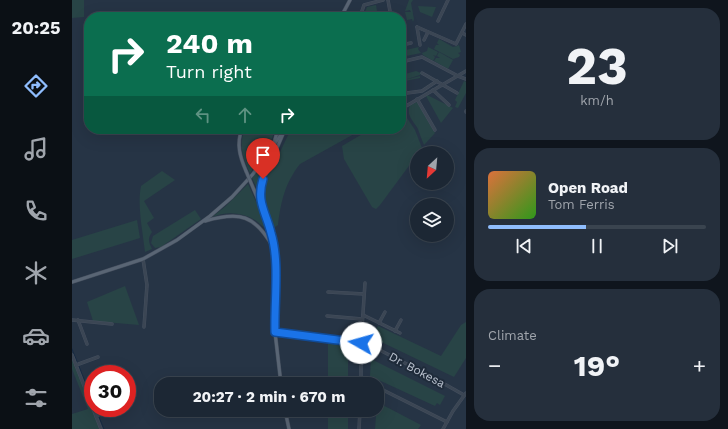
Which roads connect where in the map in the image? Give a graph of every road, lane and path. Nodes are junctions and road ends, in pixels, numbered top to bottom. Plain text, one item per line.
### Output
1 (350, 0) edge
2 (383, 0) edge
3 (388, 0) edge
4 (448, 0) edge
5 (344, 12) edge
6 (361, 12) edge
7 (390, 12) edge
8 (438, 21) dead end
9 (466, 24) edge
10 (428, 32) junction
11 (462, 33) junction
12 (466, 35) edge
13 (424, 40) dead end
14 (411, 43) dead end
15 (406, 44) edge
16 (420, 45) dead end
17 (406, 61) edge
18 (465, 72) edge
19 (422, 73) dead end
20 (458, 76) junction
21 (466, 79) edge
22 (437, 81) junction
23 (443, 85) junction
24 (434, 90) junction
25 (406, 93) edge
26 (457, 93) dead end
27 (417, 99) junction
28 (449, 105) dead end
29 (406, 106) edge
30 (435, 130) dead end
31 (240, 134) edge
32 (277, 134) edge
33 (282, 134) edge
34 (283, 134) edge
35 (273, 147) junction
36 (261, 206) junction
37 (202, 222) junction
38 (275, 251) junction
39 (143, 258) junction
40 (72, 282) edge
41 (365, 283) dead end
42 (328, 292) dead end
43 (364, 294) junction
44 (385, 312) dead end
45 (327, 316) dead end
46 (362, 317) junction
47 (72, 320) edge
48 (78, 320) junction
49 (401, 320) dead end
50 (379, 323) junction
51 (112, 324) dead end
52 (144, 327) dead end
53 (395, 331) junction
54 (275, 332) junction
55 (400, 334) dead end
56 (361, 343) junction
57 (87, 344) dead end
58 (72, 355) edge
59 (98, 357) dead end
60 (76, 365) junction
61 (280, 377) edge
62 (361, 377) edge
63 (84, 386) edge
64 (384, 390) edge
65 (465, 394) edge
66 (96, 417) edge
67 (286, 417) edge
68 (360, 417) edge
69 (447, 422) junction
70 (102, 429) edge
71 (289, 429) edge
72 (359, 429) edge
73 (443, 429) edge

1 - 5 main road
2 - 6 street
3 - 7 street
4 - 8 street
9 - 11 street
10 - 11 street
10 - 13 street
10 - 16 street
11 - 12 street
14 - 15 street
17 - 20 street
18 - 20 street
18 - 21 street
19 - 22 street
20 - 21 street
20 - 23 street
22 - 23 street
22 - 25 street
23 - 24 street
23 - 26 street
24 - 27 street
24 - 28 street
27 - 29 street
27 - 30 street
31 - 36 main road, bridge
32 - 35 main road
33 - 35 main road
34 - 36 main road
35 - 37 main road
36 - 38 main road
37 - 38 main road
37 - 39 main road
38 - 54 main road
39 - 40 main road
39 - 52 street
41 - 43 street
42 - 43 street
43 - 46 street
44 - 50 street
45 - 46 street
46 - 50 street
46 - 56 street
47 - 48 street
48 - 51 street
48 - 57 street
49 - 53 street
50 - 53 street
53 - 55 street
54 - 56 street, Dr. Bokesa
54 - 61 main road
56 - 62 street
56 - 65 street, Dr. Bokesa
58 - 60 street
59 - 60 street
60 - 63 street
64 - 69 street
65 - 69 street
66 - 70 street
67 - 71 main road
68 - 72 street
69 - 73 street

